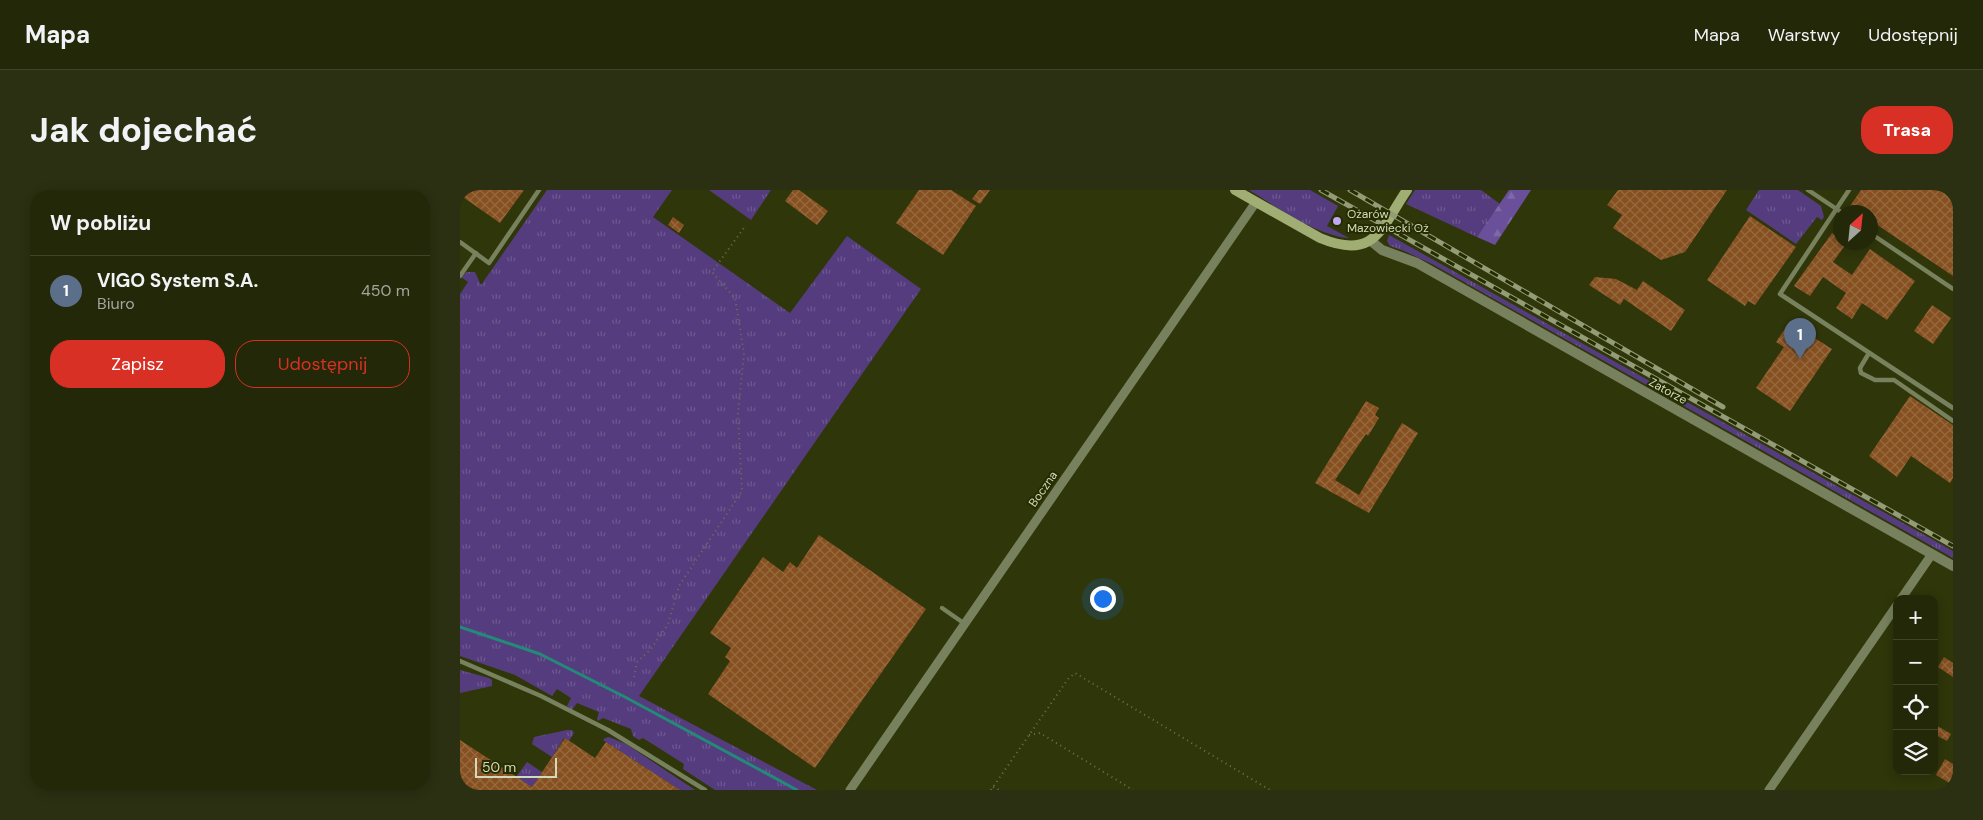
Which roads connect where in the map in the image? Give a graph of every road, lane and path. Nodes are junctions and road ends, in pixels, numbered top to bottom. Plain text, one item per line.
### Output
1 (539, 190) edge
2 (1235, 190) edge
3 (1407, 190) edge
4 (1808, 190) edge
5 (1849, 190) edge
6 (1256, 202) junction
7 (1839, 205) edge
8 (1833, 207) edge
9 (1833, 214) edge
10 (746, 225) dead end
11 (1878, 238) edge
12 (1371, 241) junction
13 (460, 242) edge
14 (476, 253) junction
15 (460, 276) edge
16 (1953, 289) edge
17 (1869, 353) junction
18 (1953, 408) edge
19 (1953, 421) edge
20 (1932, 554) junction
21 (1953, 566) edge
22 (1904, 595) edge
23 (942, 608) dead end
24 (1893, 612) edge
25 (964, 624) junction
26 (460, 661) edge
27 (634, 677) dead end
28 (1028, 736) junction
29 (993, 786) junction
30 (704, 790) edge
31 (850, 790) edge
32 (991, 790) edge
33 (999, 790) edge
34 (1133, 790) edge
35 (1270, 790) edge
36 (1769, 790) edge

1 - 14 lane
2 - 6 main road
3 - 12 main road
4 - 8 lane
5 - 7 lane
6 - 12 main road
6 - 25 street, Boczna
9 - 17 lane
10 - 27 path
11 - 16 lane
12 - 20 street, Zatorze
13 - 14 lane
14 - 15 lane
17 - 18 lane
17 - 19 lane
20 - 21 street, Zatorze
20 - 22 street
23 - 25 lane
24 - 36 street
25 - 31 street, Boczna
26 - 30 lane
28 - 29 path
28 - 34 path
28 - 35 path
29 - 32 path
29 - 33 path

